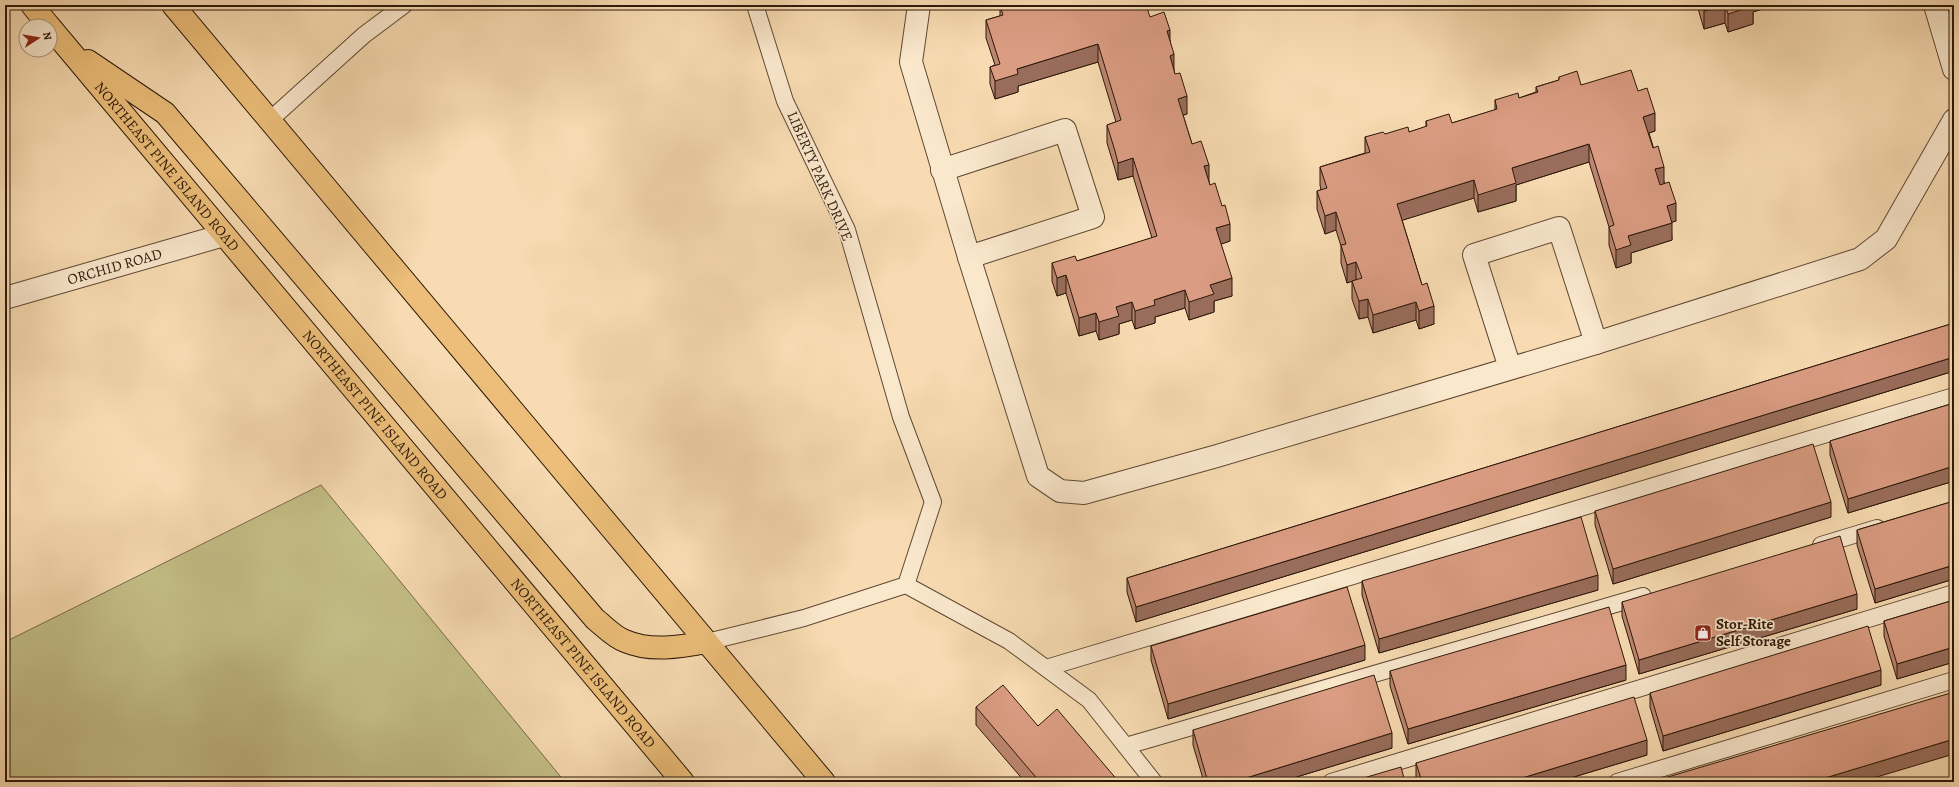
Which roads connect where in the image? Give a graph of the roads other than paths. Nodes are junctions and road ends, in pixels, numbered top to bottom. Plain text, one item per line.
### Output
1 (32, 5) edge
2 (173, 5) edge
3 (404, 5) edge
4 (755, 5) edge
5 (920, 5) edge
6 (1935, 5) edge
7 (43, 18) edge
8 (58, 36) edge
9 (67, 47) junction
10 (1954, 69) edge
11 (270, 120) junction
12 (1954, 120) edge
13 (942, 170) junction
14 (224, 235) junction
15 (969, 257) junction
16 (5, 298) edge
17 (1596, 343) junction
18 (1510, 368) junction
19 (1954, 396) edge
20 (1893, 524) edge
21 (1808, 548) edge
22 (906, 585) junction
23 (1655, 593) edge
24 (1954, 593) edge
25 (707, 642) junction
26 (1046, 668) junction
27 (1954, 680) edge
28 (1126, 746) junction
29 (683, 782) edge
30 (824, 782) edge
31 (1154, 782) edge
32 (1331, 782) edge
33 (1617, 782) edge

1 - 7 main road, NORTHEAST PINE ISLAND ROAD
2 - 11 main road
3 - 11 lane
4 - 22 lane, LIBERTY PARK DRIVE
5 - 13 street
6 - 10 street
8 - 9 main road, NORTHEAST PINE ISLAND ROAD
9 - 14 main road, NORTHEAST PINE ISLAND ROAD
9 - 25 main road, NORTHEAST PINE ISLAND ROAD
11 - 25 main road
12 - 17 street
13 - 15 street
13 - 15 street
14 - 16 street, ORCHID ROAD
14 - 29 main road, NORTHEAST PINE ISLAND ROAD
15 - 18 street
17 - 18 street
17 - 18 street
19 - 26 lane
20 - 21 lane
22 - 25 lane
22 - 26 lane
23 - 28 lane
24 - 32 lane
25 - 30 main road
26 - 28 lane
27 - 33 lane
28 - 31 lane

